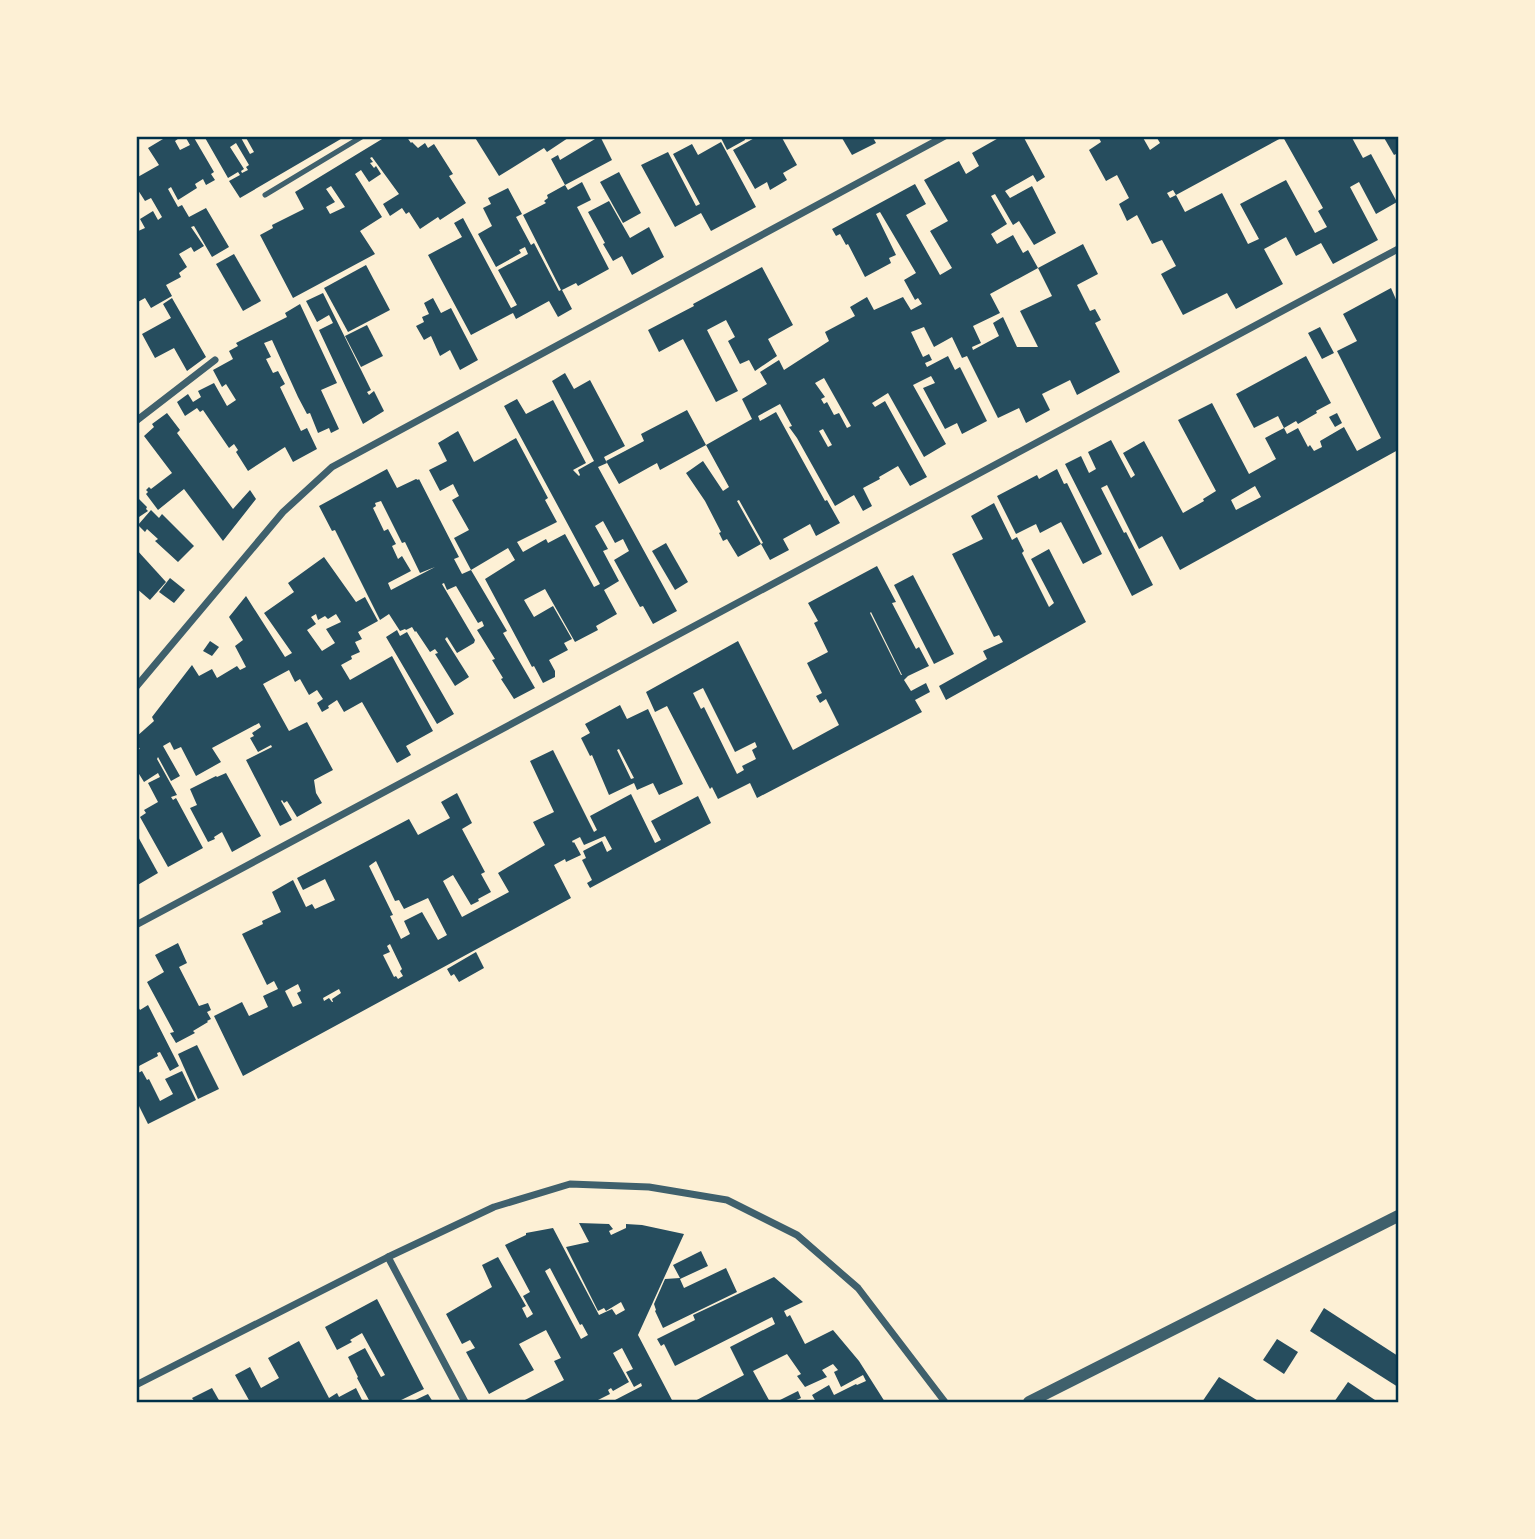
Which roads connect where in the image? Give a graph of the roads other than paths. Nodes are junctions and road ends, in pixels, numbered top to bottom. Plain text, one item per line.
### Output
1 (363, 136) edge
2 (945, 136) edge
3 (265, 195) dead end
4 (1398, 249) edge
5 (215, 360) dead end
6 (136, 421) edge
7 (136, 687) edge
8 (136, 925) edge
9 (1398, 1216) edge
10 (388, 1256) junction
11 (136, 1385) edge
12 (465, 1402) edge
13 (945, 1402) edge
14 (1029, 1402) edge

1 - 3 lane
2 - 7 street
4 - 8 street
5 - 6 street
9 - 14 street
10 - 11 street
10 - 12 street
10 - 13 street

